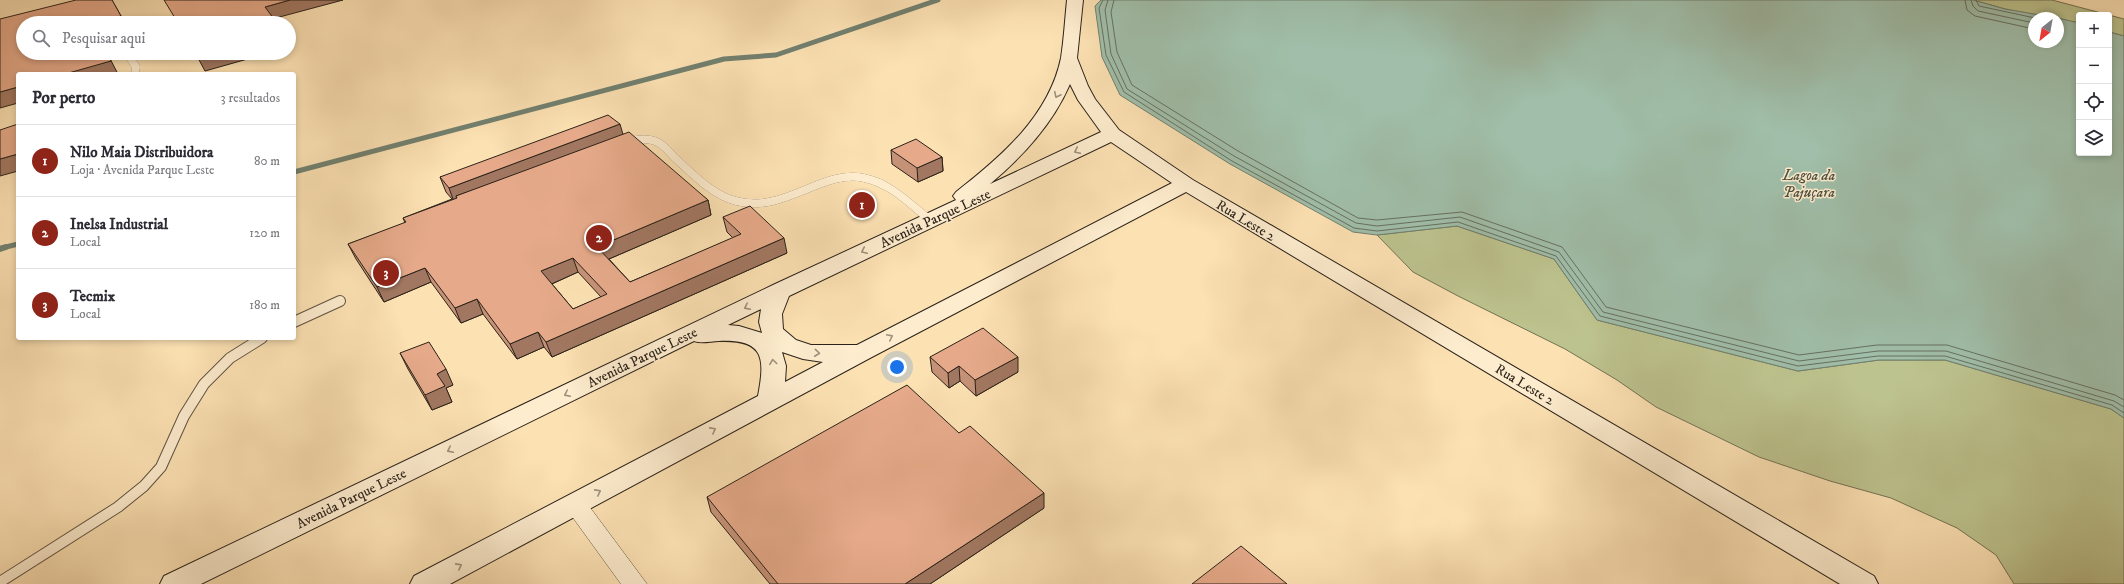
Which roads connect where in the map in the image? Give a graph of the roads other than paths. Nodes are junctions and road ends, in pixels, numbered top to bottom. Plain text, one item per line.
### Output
1 (1074, 0) edge
2 (1069, 58) junction
3 (132, 60) edge
4 (135, 72) edge
5 (1112, 134) junction
6 (618, 146) edge
7 (1186, 184) junction
8 (933, 218) junction
9 (781, 290) junction
10 (340, 301) dead end
11 (296, 321) edge
12 (682, 338) junction
13 (259, 340) edge
14 (862, 352) junction
15 (769, 401) junction
16 (575, 504) junction
17 (0, 582) edge
18 (174, 584) edge
19 (424, 584) edge
20 (635, 584) edge
21 (1864, 584) edge

1 - 2 street
2 - 5 street
2 -> 8 street
3 - 4 lane
5 - 7 street
5 -> 8 street, Avenida Parque Leste
6 - 8 lane
14 -> 7 street
7 - 21 street, Rua Leste 2
8 -> 9 street, Avenida Parque Leste
9 -> 12 street, Avenida Parque Leste
9 -> 14 street
10 - 11 lane
15 -> 12 street
12 -> 18 street, Avenida Parque Leste
13 - 17 lane
14 - 15 street
16 -> 15 street
19 -> 16 street
16 - 20 street

